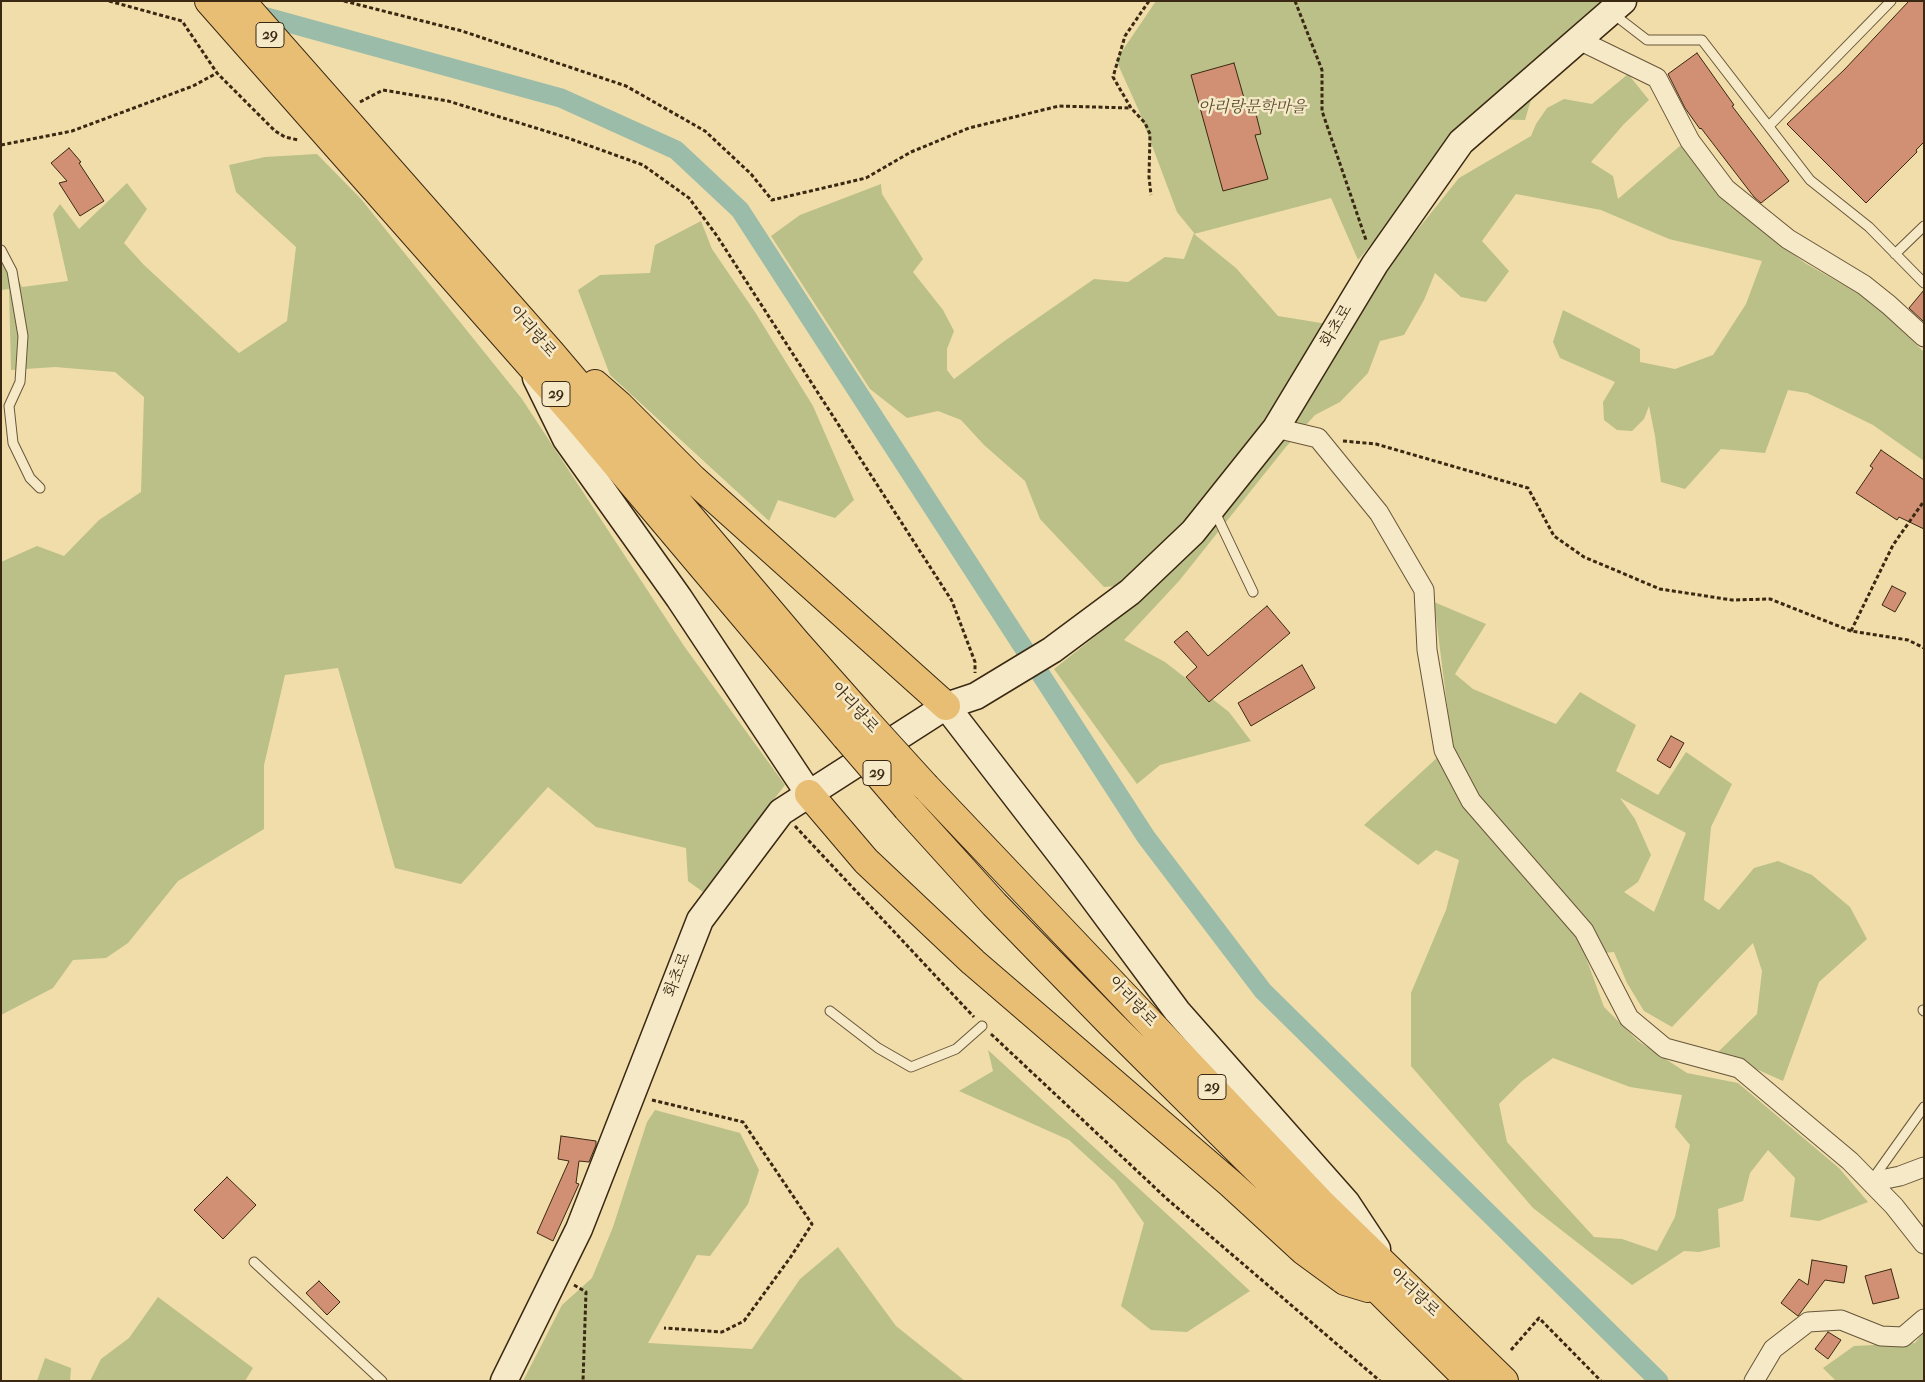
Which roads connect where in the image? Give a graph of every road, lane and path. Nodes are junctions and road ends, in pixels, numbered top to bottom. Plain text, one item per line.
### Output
1 (109, 1) edge
2 (209, 1) edge
3 (241, 1) edge
4 (344, 1) edge
5 (1149, 1) edge
6 (1295, 1) edge
7 (1891, 1) edge
8 (1617, 6) edge
9 (1579, 40) junction
10 (217, 73) junction
11 (356, 104) dead end
12 (1131, 108) junction
13 (1769, 126) junction
14 (298, 140) dead end
15 (1, 145) edge
16 (1151, 195) dead end
17 (1924, 226) edge
18 (1, 250) edge
19 (1895, 254) junction
20 (1375, 264) junction
21 (1924, 283) edge
22 (1924, 337) edge
23 (540, 359) junction
24 (1276, 428) junction
25 (1318, 438) junction
26 (40, 488) dead end
27 (1924, 501) edge
28 (1213, 507) junction
29 (1253, 592) dead end
30 (1851, 631) junction
31 (1924, 648) edge
32 (984, 691) junction
33 (946, 706) junction
34 (856, 729) junction
35 (809, 794) junction
36 (782, 812) junction
37 (830, 1010) dead end
38 (982, 1026) junction
39 (632, 1095) junction
40 (1924, 1107) edge
41 (1924, 1167) edge
42 (1871, 1182) junction
43 (1924, 1244) edge
44 (254, 1262) dead end
45 (557, 1273) junction
46 (1386, 1281) junction
47 (1924, 1319) edge
48 (664, 1328) dead end
49 (1511, 1350) dead end
50 (382, 1381) edge
51 (504, 1381) edge
52 (583, 1381) edge
53 (1380, 1381) edge
54 (1470, 1381) edge
55 (1504, 1381) edge
56 (1601, 1381) edge
57 (1754, 1381) edge

1 - 10 path
2 - 23 main road, 아리랑로 / 29
3 - 23 main road, 아리랑로 / 29
4 - 12 path
5 - 12 path
6 - 20 path
7 - 13 lane
8 - 9 street, 화초로
8 - 13 lane
9 - 20 street, 화초로
9 - 22 street
10 - 14 path
10 - 15 path
11 - 32 path
12 - 16 path
13 - 19 lane
17 - 19 lane
18 - 26 lane
19 - 21 lane
20 - 24 street, 화초로
23 - 33 main road
23 - 34 main road, 아리랑로 / 29
23 - 35 street
24 - 25 street
24 - 28 street, 화초로
25 - 30 path
25 - 42 street
27 - 30 path
28 - 29 lane
28 - 32 street, 화초로
30 - 31 path
32 - 33 street, 화초로
33 - 35 street, 화초로
33 - 46 street
34 - 46 main road, 아리랑로 / 29, bridge
34 - 46 main road, 아리랑로 / 29, bridge
35 - 36 street, 화초로
35 - 46 main road
36 - 38 path
36 - 39 street, 화초로
37 - 38 lane
38 - 53 path
39 - 45 street, 화초로
39 - 48 path
40 - 42 lane
41 - 42 street
42 - 43 street
44 - 50 lane
45 - 51 street, 화초로
45 - 52 path
46 - 54 main road, 아리랑로 / 29
46 - 55 main road, 아리랑로 / 29
47 - 57 street
49 - 56 path

